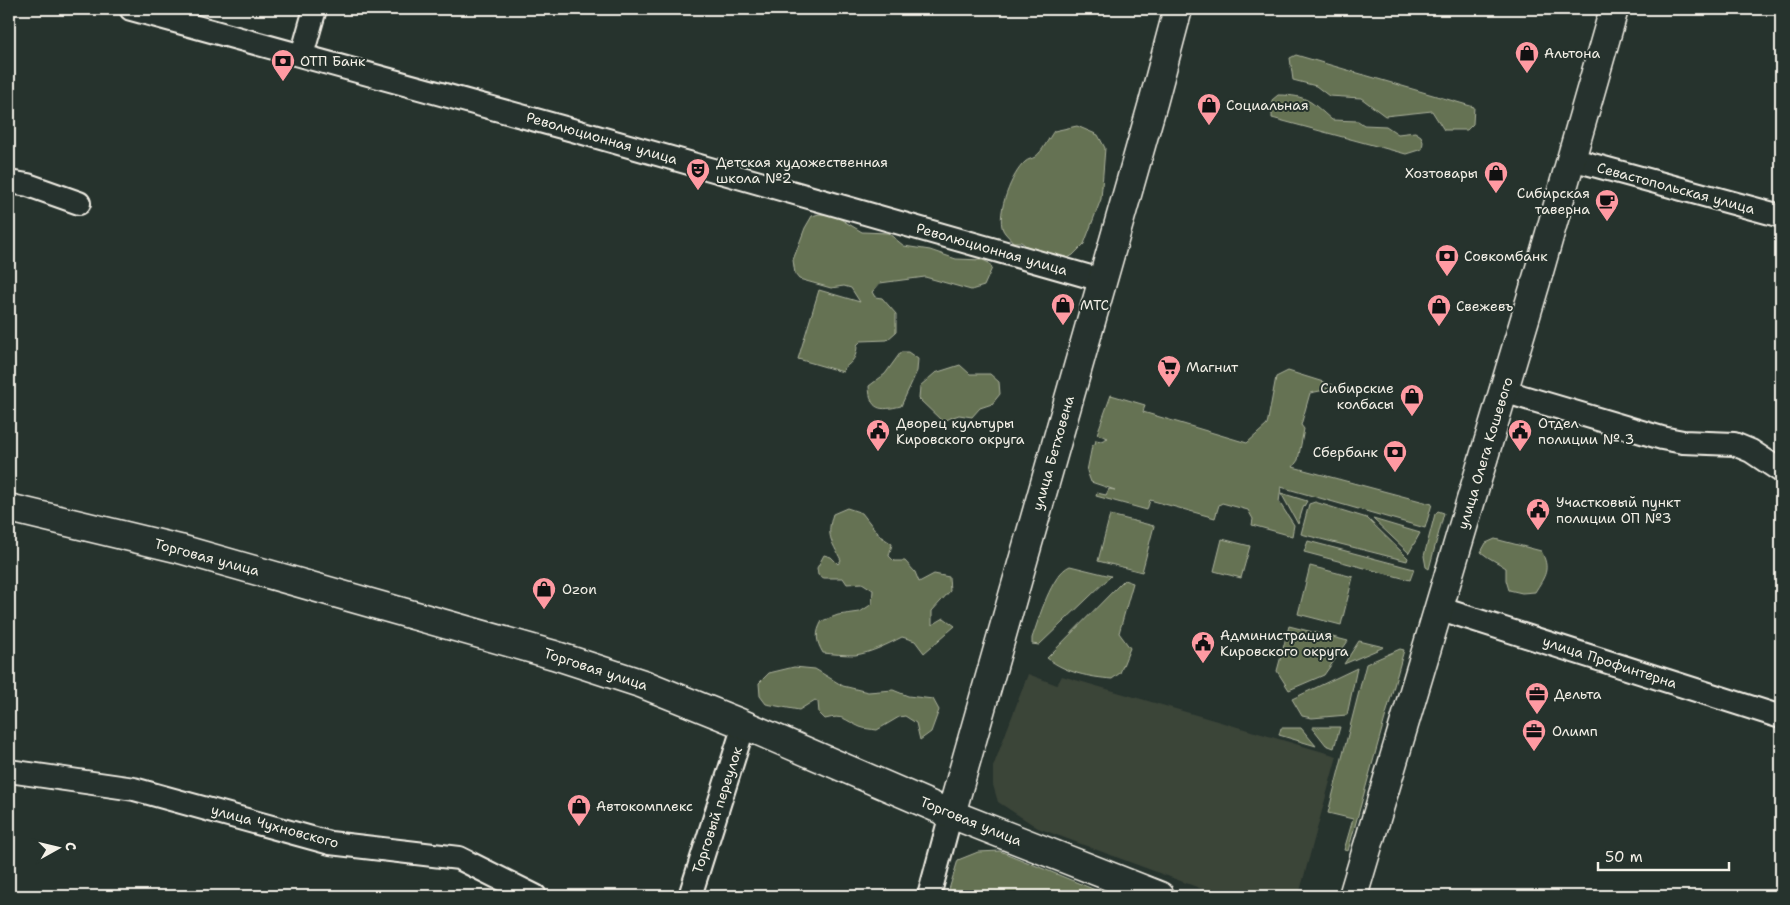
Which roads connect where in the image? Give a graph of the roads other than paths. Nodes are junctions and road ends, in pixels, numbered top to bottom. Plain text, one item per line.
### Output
1 (131, 9) edge
2 (315, 9) edge
3 (1178, 9) edge
4 (1614, 9) edge
5 (302, 55) junction
6 (1571, 159) junction
7 (9, 182) edge
8 (80, 203) dead end
9 (1781, 216) edge
10 (1101, 280) junction
11 (1504, 391) junction
12 (1781, 471) edge
13 (9, 508) edge
14 (1438, 608) junction
15 (1781, 717) edge
16 (744, 724) junction
17 (9, 771) edge
18 (951, 814) junction
19 (535, 896) edge
20 (690, 896) edge
21 (929, 896) edge
22 (1160, 896) edge
23 (1353, 896) edge

1 - 5 street, Революционная улица
2 - 5 street
3 - 10 main road, улица Бетховена
4 - 6 main road, улица Олега Кошевого
5 - 10 street, Революционная улица
6 - 9 street, Севастопольская улица
6 - 11 main road, улица Олега Кошевого
7 - 8 street
10 - 18 main road, улица Бетховена
11 - 12 street
11 - 14 main road, улица Олега Кошевого
13 - 16 main road, Торговая улица
14 - 15 street, улица Профинтерна
14 - 23 main road, улица Олега Кошевого
16 - 18 main road, Торговая улица
16 - 20 street, Торговый переулок
17 - 19 street, улица Чухновского
18 - 21 street, улица Бетховена
18 - 22 main road, Торговая улица

